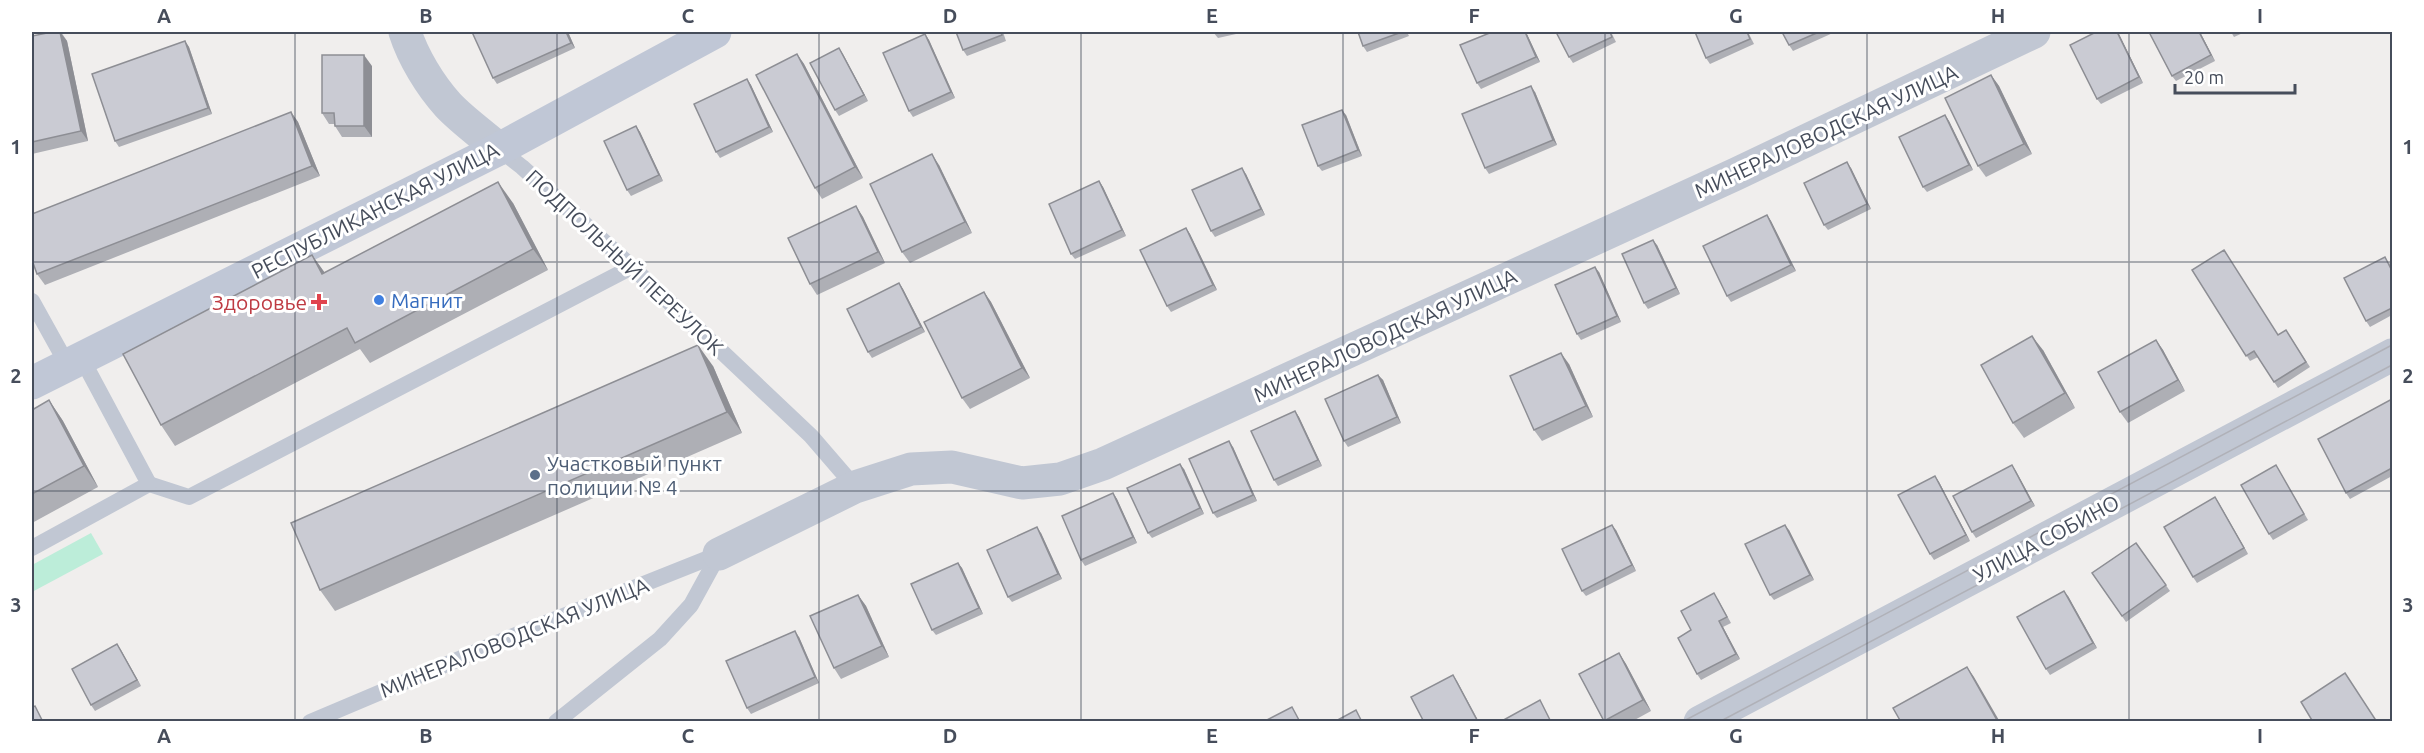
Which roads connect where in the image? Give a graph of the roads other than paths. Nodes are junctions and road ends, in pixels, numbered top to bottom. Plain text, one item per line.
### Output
1 (405, 32) edge
2 (715, 32) edge
3 (2034, 32) edge
4 (498, 149) junction
5 (632, 267) junction
6 (32, 301) edge
7 (2392, 355) edge
8 (74, 361) junction
9 (32, 383) edge
10 (149, 484) junction
11 (855, 487) junction
12 (32, 548) edge
13 (719, 554) junction
14 (310, 722) edge
15 (556, 722) edge
16 (1700, 722) edge

1 - 4 street, ПОДПОЛЬНЫЙ ПЕРЕУЛОК
2 - 4 street, РЕСПУБЛИКАНСКАЯ УЛИЦА
3 - 11 street, МИНЕРАЛОВОДСКАЯ УЛИЦА
4 - 5 lane, ПОДПОЛЬНЫЙ ПЕРЕУЛОК
4 - 8 street, РЕСПУБЛИКАНСКАЯ УЛИЦА
5 - 10 lane
5 - 11 lane, ПОДПОЛЬНЫЙ ПЕРЕУЛОК
6 - 8 lane
7 - 16 street, УЛИЦА СОБИНО
8 - 9 street, РЕСПУБЛИКАНСКАЯ УЛИЦА
8 - 10 lane
10 - 12 lane
11 - 13 street, МИНЕРАЛОВОДСКАЯ УЛИЦА
13 - 14 lane, МИНЕРАЛОВОДСКАЯ УЛИЦА
13 - 15 lane

